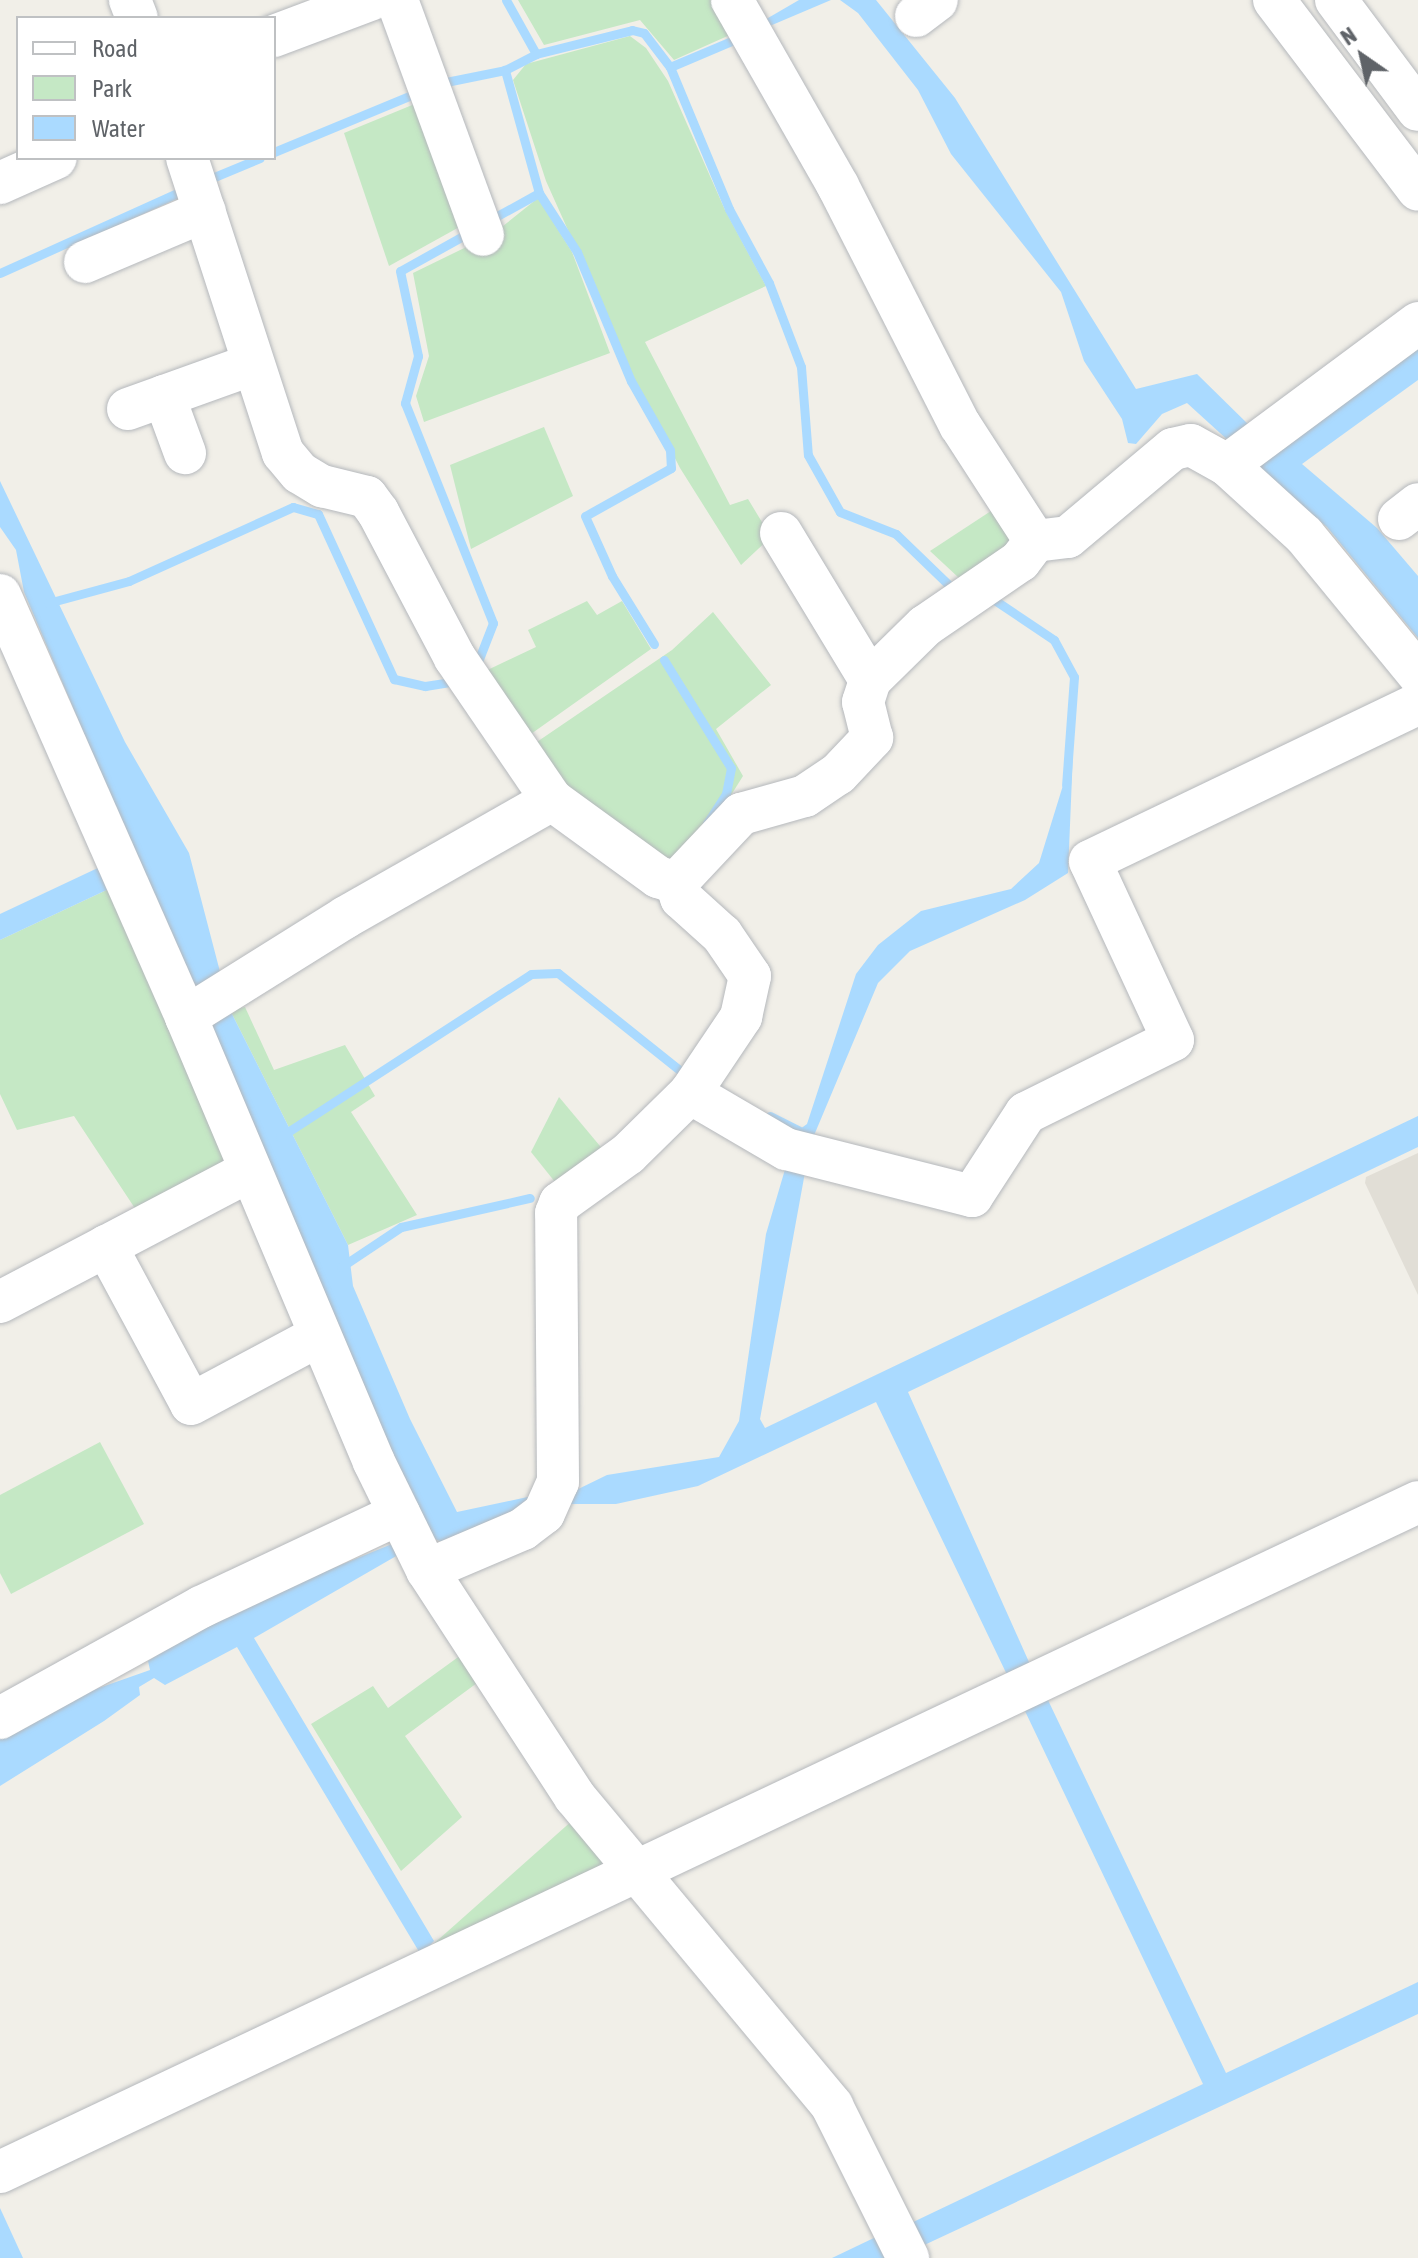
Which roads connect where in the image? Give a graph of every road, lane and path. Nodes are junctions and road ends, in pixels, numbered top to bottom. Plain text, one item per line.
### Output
1 (370, 0) edge
2 (397, 0) edge
3 (732, 0) edge
4 (1274, 0) edge
5 (1336, 0) edge
6 (276, 35) edge
7 (1418, 110) edge
8 (48, 160) edge
9 (188, 160) edge
10 (3, 172) edge
11 (1418, 190) edge
12 (205, 211) junction
13 (480, 228) dead end
14 (85, 262) dead end
15 (1418, 323) edge
16 (251, 365) junction
17 (185, 453) dead end
18 (1227, 465) junction
19 (781, 533) dead end
20 (1035, 541) junction
21 (0, 595) edge
22 (1418, 674) edge
23 (870, 680) junction
24 (1418, 704) edge
25 (552, 800) junction
26 (676, 883) junction
27 (186, 1017) junction
28 (690, 1093) junction
29 (250, 1171) junction
30 (106, 1246) junction
31 (0, 1302) edge
32 (320, 1335) junction
33 (1418, 1502) edge
34 (399, 1514) junction
35 (427, 1570) junction
36 (0, 1718) edge
37 (634, 1872) junction
38 (0, 2172) edge
39 (908, 2258) edge

1 - 6 street
2 - 13 street
3 - 20 street
4 - 11 street
5 - 7 street
8 - 10 street
9 - 12 street
12 - 14 street
12 - 16 street
15 - 18 street
16 - 17 street
16 - 25 street
18 - 20 street
18 - 22 street
19 - 23 street
20 - 23 street
21 - 27 street
23 - 26 street
24 - 28 street
25 - 26 street
25 - 27 street
26 - 28 street
27 - 29 street
28 - 35 street
29 - 30 street
29 - 32 street
30 - 31 street
30 - 32 street
32 - 34 street
33 - 37 street
34 - 35 street
34 - 36 street
35 - 37 street
37 - 38 street
37 - 39 street

